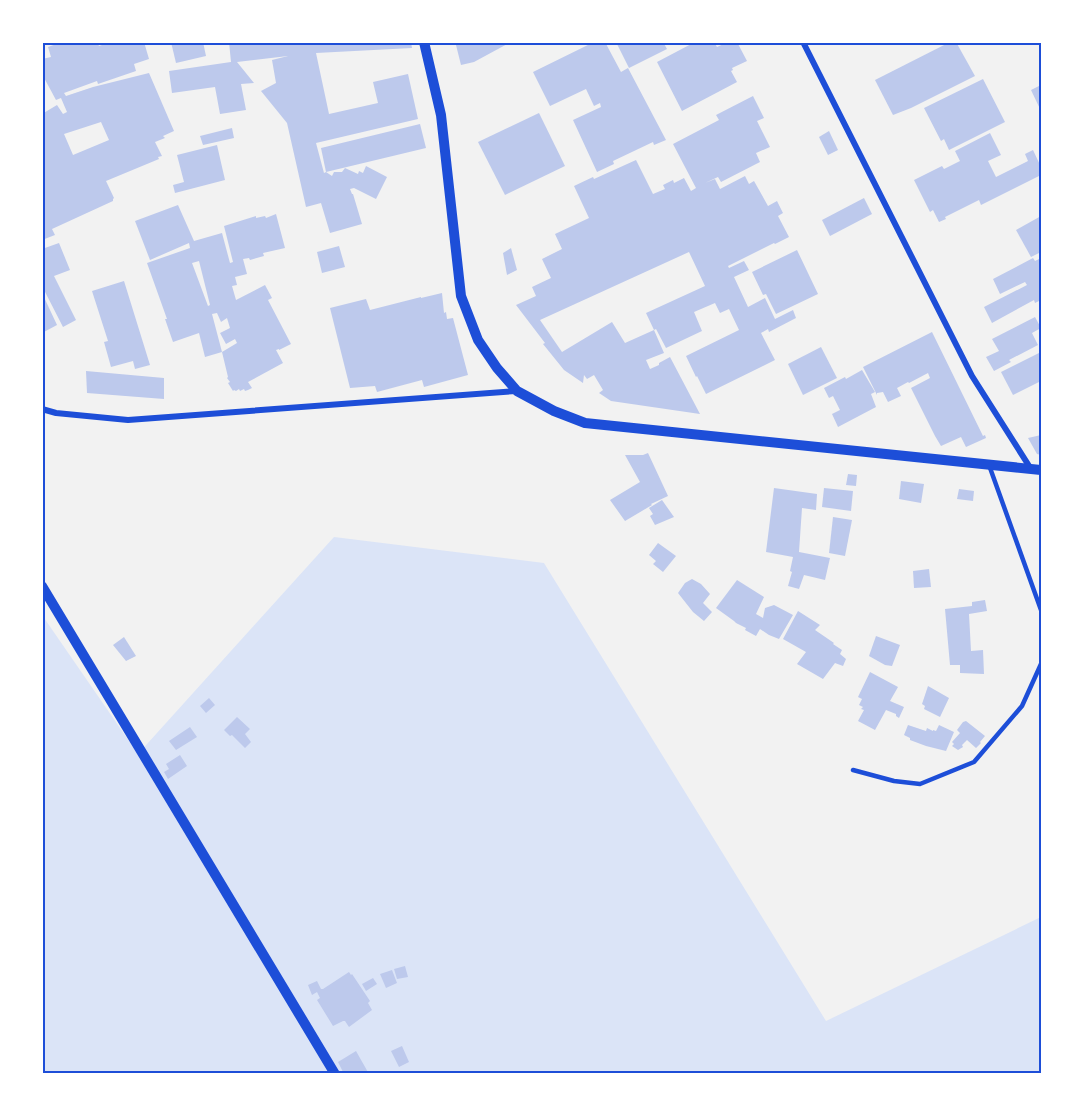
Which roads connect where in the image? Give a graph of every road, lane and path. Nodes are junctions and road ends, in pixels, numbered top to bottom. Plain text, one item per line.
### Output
1 (424, 42) edge
2 (803, 42) edge
3 (517, 391) junction
4 (42, 409) edge
5 (989, 465) junction
6 (1036, 470) edge
7 (42, 586) edge
8 (1041, 610) edge
9 (1041, 664) edge
10 (854, 770) dead end
11 (334, 1074) edge

1 - 3 street
2 - 6 street
3 - 4 street
3 - 5 street
5 - 6 street
5 - 8 lane
7 - 11 street
9 - 10 lane

